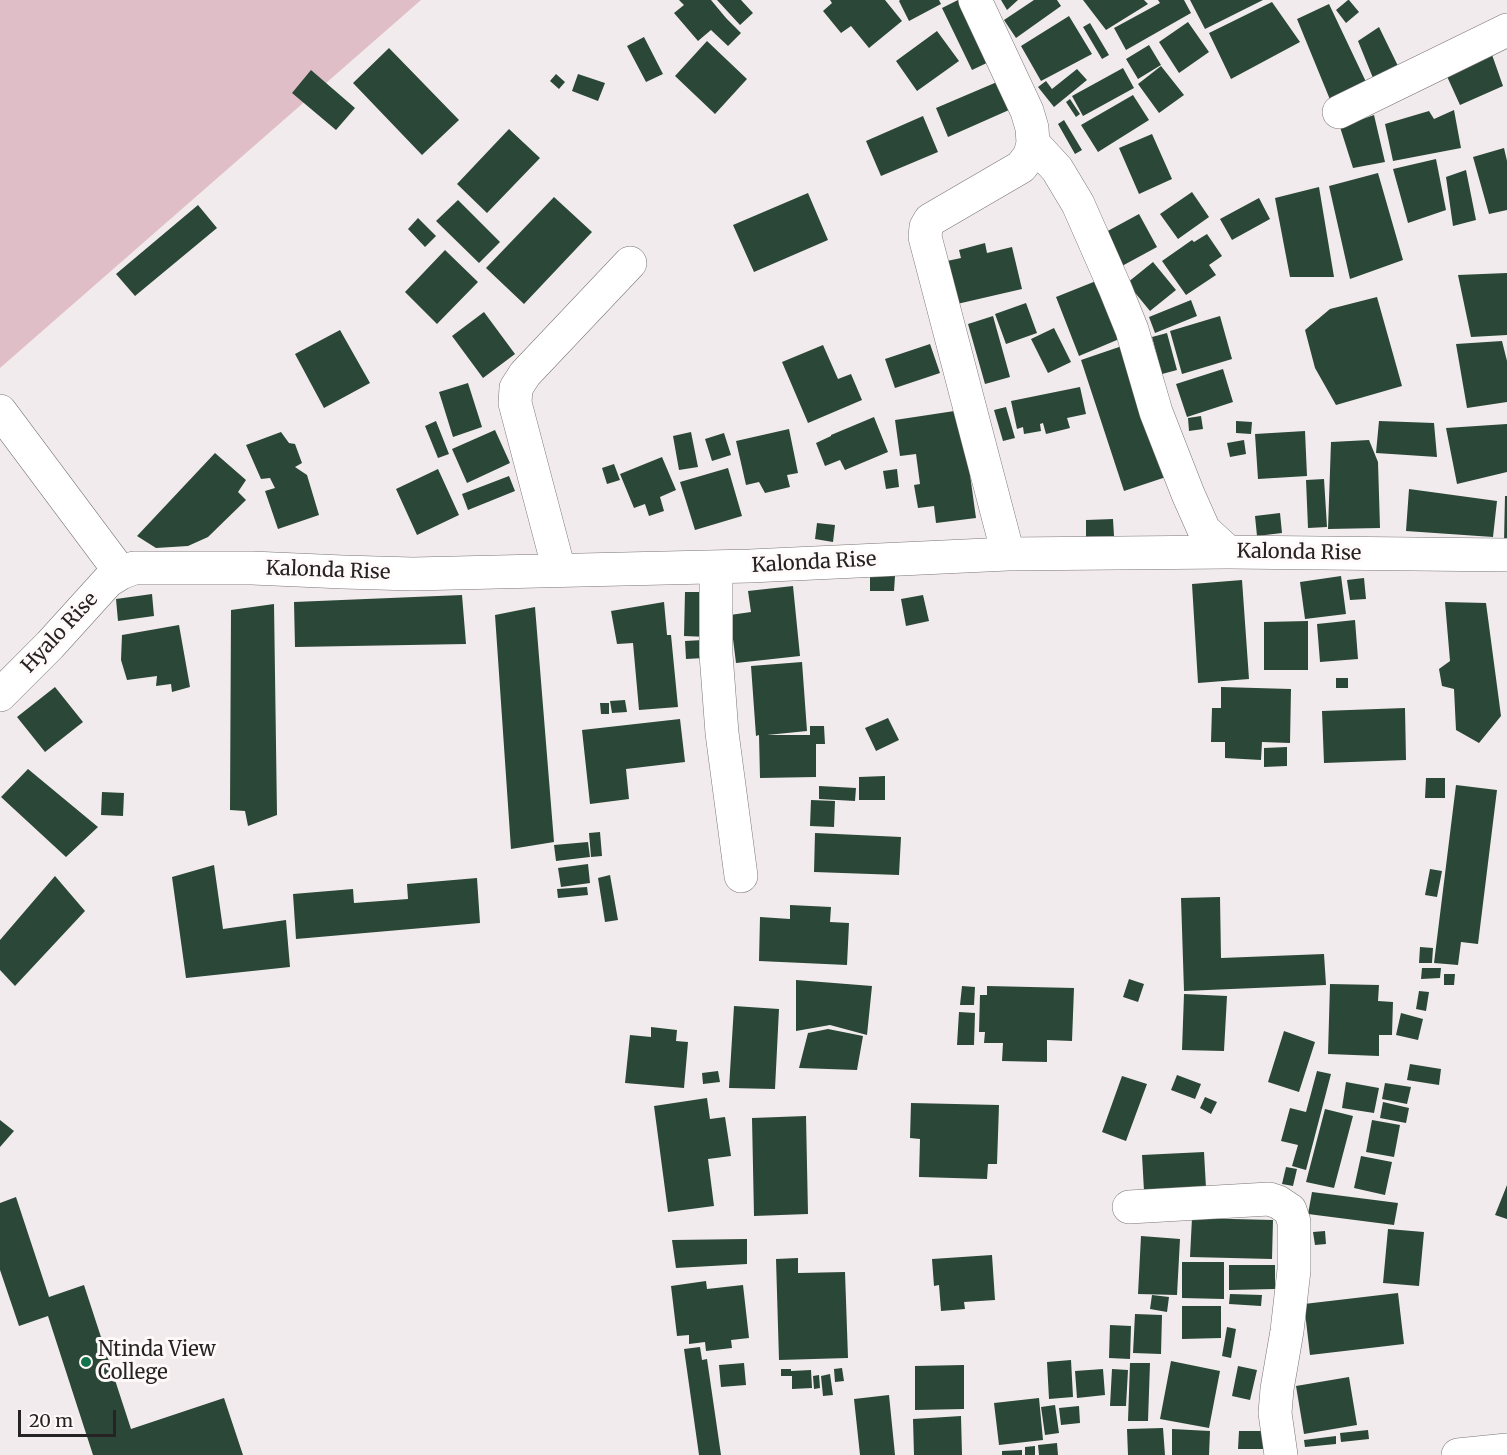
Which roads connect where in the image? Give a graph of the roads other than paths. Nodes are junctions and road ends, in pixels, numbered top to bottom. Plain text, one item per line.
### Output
1 (975, 0) edge
2 (1507, 30) edge
3 (1340, 112) dead end
4 (1033, 143) junction
5 (630, 263) dead end
6 (0, 411) edge
7 (1228, 552) junction
8 (1008, 554) junction
9 (1507, 555) edge
10 (716, 567) junction
11 (559, 570) junction
12 (121, 573) junction
13 (0, 695) edge
14 (741, 876) dead end
15 (1129, 1207) dead end
16 (1507, 1450) edge
17 (1281, 1455) edge
18 (1458, 1455) edge

1 - 4 street
2 - 3 street
4 - 7 street
4 - 8 street
5 - 11 street
6 - 12 street
7 - 8 street, Kalonda Rise
7 - 9 street, Kalonda Rise
8 - 10 street, Kalonda Rise
10 - 11 street, Kalonda Rise
10 - 14 street
11 - 12 street, Kalonda Rise
12 - 13 street, Hyalo Rise
15 - 17 street
16 - 18 street

